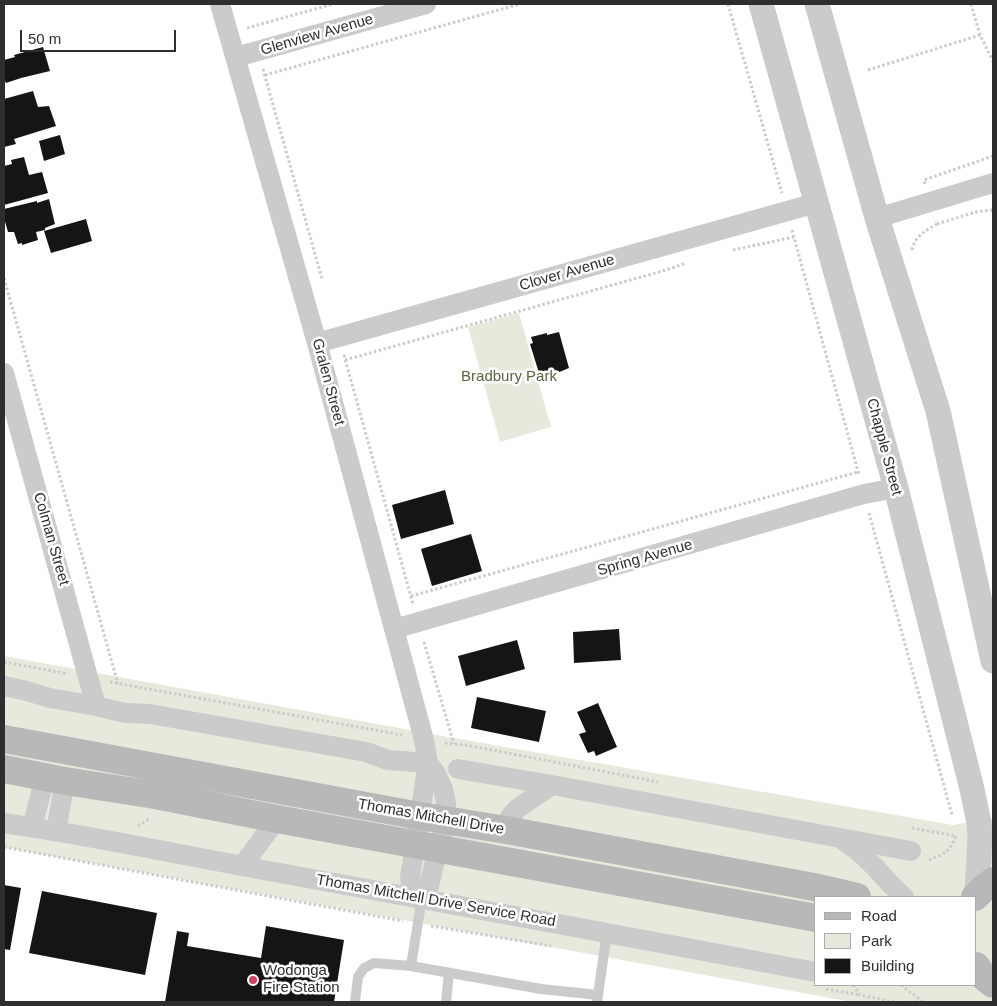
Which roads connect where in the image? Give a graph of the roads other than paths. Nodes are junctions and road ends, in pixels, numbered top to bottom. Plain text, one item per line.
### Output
1 (220, 4) edge
2 (426, 4) edge
3 (761, 4) edge
4 (817, 4) edge
5 (236, 57) junction
6 (993, 183) edge
7 (816, 203) junction
8 (877, 218) junction
9 (317, 343) junction
10 (4, 373) edge
11 (896, 488) junction
12 (394, 629) junction
13 (993, 661) edge
14 (4, 686) edge
15 (96, 706) junction
16 (4, 739) edge
17 (60, 750) junction
18 (428, 763) junction
19 (4, 769) edge
20 (458, 769) dead end
21 (55, 779) junction
22 (552, 785) junction
23 (328, 798) junction
24 (420, 816) junction
25 (277, 819) junction
26 (447, 820) junction
27 (4, 823) edge
28 (32, 827) junction
29 (506, 830) junction
30 (56, 831) junction
31 (839, 838) junction
32 (427, 846) junction
33 (911, 851) dead end
34 (514, 862) junction
35 (242, 866) junction
36 (982, 891) edge
37 (853, 896) edge
38 (903, 896) edge
39 (418, 897) junction
40 (814, 918) edge
41 (607, 932) junction
42 (411, 966) junction
43 (814, 972) edge
44 (449, 973) junction
45 (597, 999) edge
46 (355, 1002) edge
47 (446, 1002) edge

1 - 5 street, Gralen Street
2 - 5 street, Glenview Avenue
3 - 7 street, Chapple Street
4 - 8 street
5 - 9 street, Gralen Street
6 - 8 street
7 - 9 street, Clover Avenue
7 - 11 street, Chapple Street
8 - 13 street
9 - 12 street, Gralen Street
10 - 15 street, Colman Street
11 - 12 street, Spring Avenue
11 - 36 street, Chapple Street
12 - 18 street, Gralen Street
14 - 15 street
15 - 18 street
16 - 17 main road, Thomas Mitchell Drive
17 - 21 main road
17 - 23 main road, Thomas Mitchell Drive
18 - 24 street, Gralen Street
18 - 26 street, Gralen Street
19 - 21 main road, Thomas Mitchell Drive
20 - 22 street
21 - 25 main road, Thomas Mitchell Drive
21 - 28 street
21 - 30 street
22 - 29 street
22 - 31 street
23 - 24 main road, Thomas Mitchell Drive
23 - 25 main road
24 - 26 main road, Thomas Mitchell Drive
24 - 32 street, Gralen Street
25 - 32 main road, Thomas Mitchell Drive
25 - 35 street
26 - 29 main road, Thomas Mitchell Drive
26 - 32 street, Gralen Street
27 - 28 street, Thomas Mitchell Drive Service Road
28 - 30 street, Thomas Mitchell Drive Service Road
29 - 34 main road
29 - 37 main road, Thomas Mitchell Drive
30 - 35 street, Thomas Mitchell Drive Service Road
31 - 33 street
31 - 38 street
32 - 34 main road, Thomas Mitchell Drive
32 - 39 street, Gralen Street
34 - 40 main road, Thomas Mitchell Drive
35 - 39 street, Thomas Mitchell Drive Service Road
39 - 41 street, Thomas Mitchell Drive Service Road
39 - 42 lane
41 - 43 street, Thomas Mitchell Drive Service Road
41 - 45 lane
42 - 44 lane
42 - 46 lane
44 - 45 lane
44 - 47 lane

